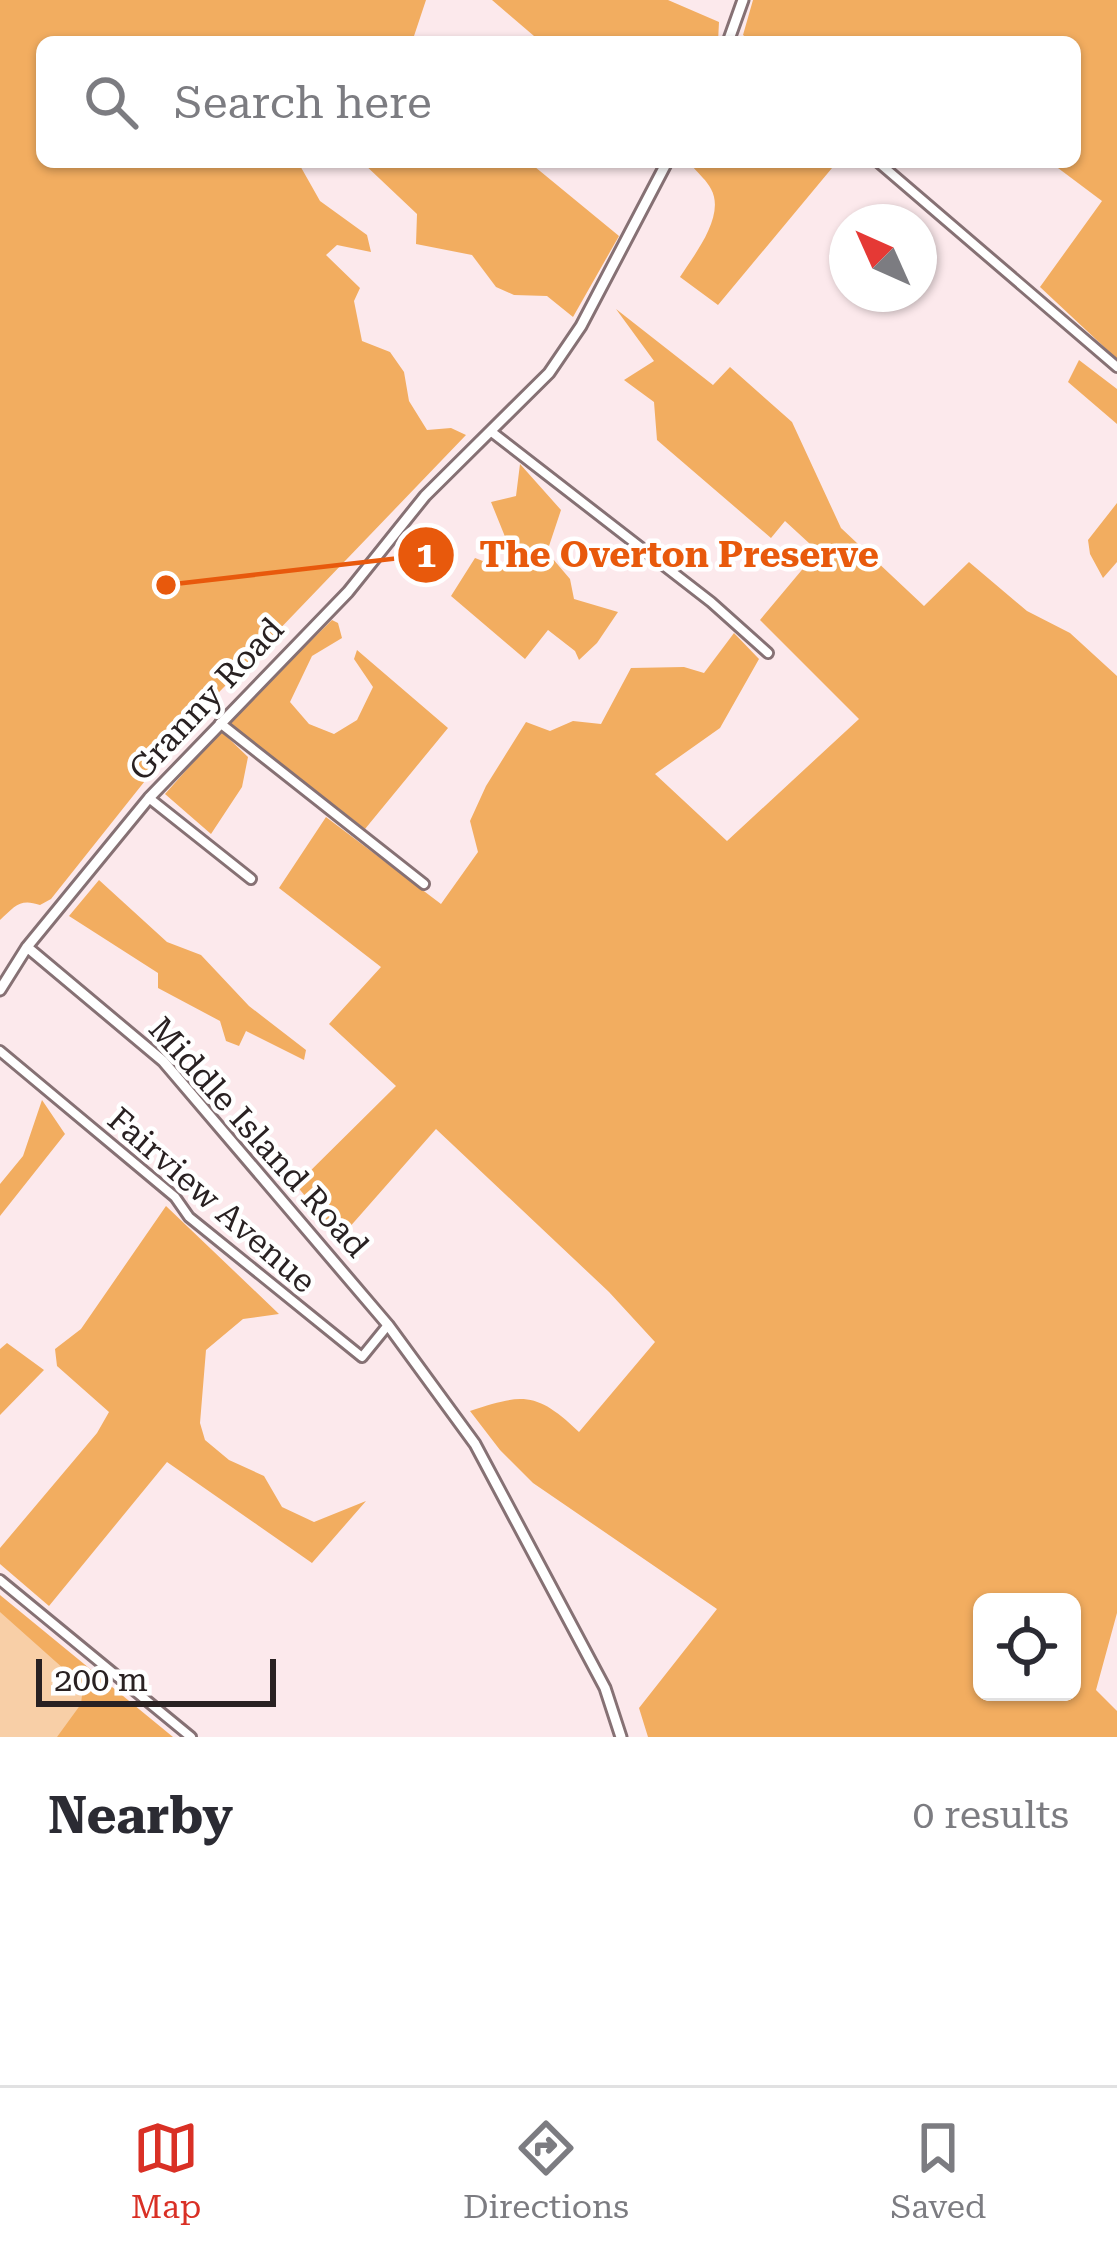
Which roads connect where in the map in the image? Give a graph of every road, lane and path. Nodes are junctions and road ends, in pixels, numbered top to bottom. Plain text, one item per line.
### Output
1 (743, 0) edge
2 (732, 36) edge
3 (664, 168) edge
4 (885, 168) edge
5 (1117, 367) edge
6 (493, 433) junction
7 (768, 653) dead end
8 (218, 722) junction
9 (148, 798) junction
10 (251, 879) dead end
11 (424, 884) dead end
12 (27, 946) junction
13 (0, 991) edge
14 (0, 1051) edge
15 (388, 1325) junction
16 (0, 1580) edge
17 (191, 1737) edge
18 (621, 1737) edge

1 - 2 street
3 - 6 street, Granny Road
4 - 5 street
6 - 7 street
6 - 8 street, Granny Road
8 - 9 street, Granny Road
8 - 11 street
9 - 10 street
9 - 12 street, Granny Road
12 - 13 street, Granny Road
12 - 15 street, Middle Island Road
14 - 15 street, Fairview Avenue
15 - 18 street, Middle Island Road
16 - 17 street

